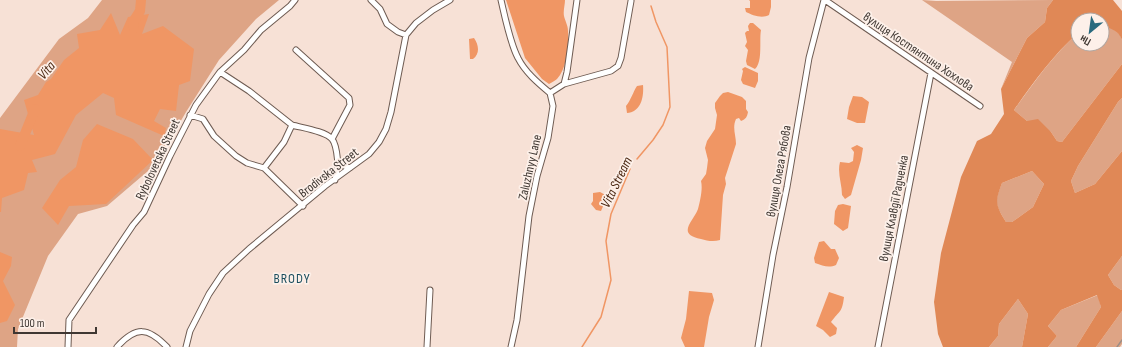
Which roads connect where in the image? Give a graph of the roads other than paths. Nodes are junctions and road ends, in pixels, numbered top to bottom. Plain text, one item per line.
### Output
1 (296, 0) edge
2 (371, 0) edge
3 (450, 0) edge
4 (500, 0) edge
5 (577, 0) edge
6 (824, 0) edge
7 (631, 2) dead end
8 (406, 35) junction
9 (296, 50) dead end
10 (220, 72) junction
11 (931, 73) junction
12 (564, 84) junction
13 (550, 93) junction
14 (980, 106) dead end
15 (190, 115) junction
16 (292, 125) junction
17 (332, 139) junction
18 (338, 164) junction
19 (264, 168) junction
20 (350, 168) junction
21 (335, 180) junction
22 (303, 206) junction
23 (430, 290) dead end
24 (68, 347) edge
25 (117, 347) edge
26 (167, 347) edge
27 (186, 347) edge
28 (427, 347) edge
29 (511, 347) edge
30 (758, 347) edge
31 (878, 347) edge

1 - 10 street, Rybolovetska Street
2 - 8 street
3 - 8 street
4 - 13 street
5 - 12 street
6 - 11 street, вулиця Костянтина Хохлова
6 - 30 street, вулиця Олега Рябова
7 - 12 street
8 - 20 street, Brodivska Street
9 - 17 street
10 - 15 street, Rybolovetska Street
10 - 16 street
11 - 14 street, вулиця Костянтина Хохлова
11 - 31 street, вулиця Клавдії Радченка
12 - 13 street
13 - 29 street, Zaluzhnyy Lane
15 - 19 street
15 - 24 street, Rybolovetska Street
16 - 17 street
16 - 19 street
17 - 18 street
18 - 20 street
18 - 21 street
19 - 22 street
20 - 21 street, Brodivska Street
21 - 22 street, Brodivska Street
22 - 27 street, Brodivska Street
23 - 28 street
25 - 26 street

